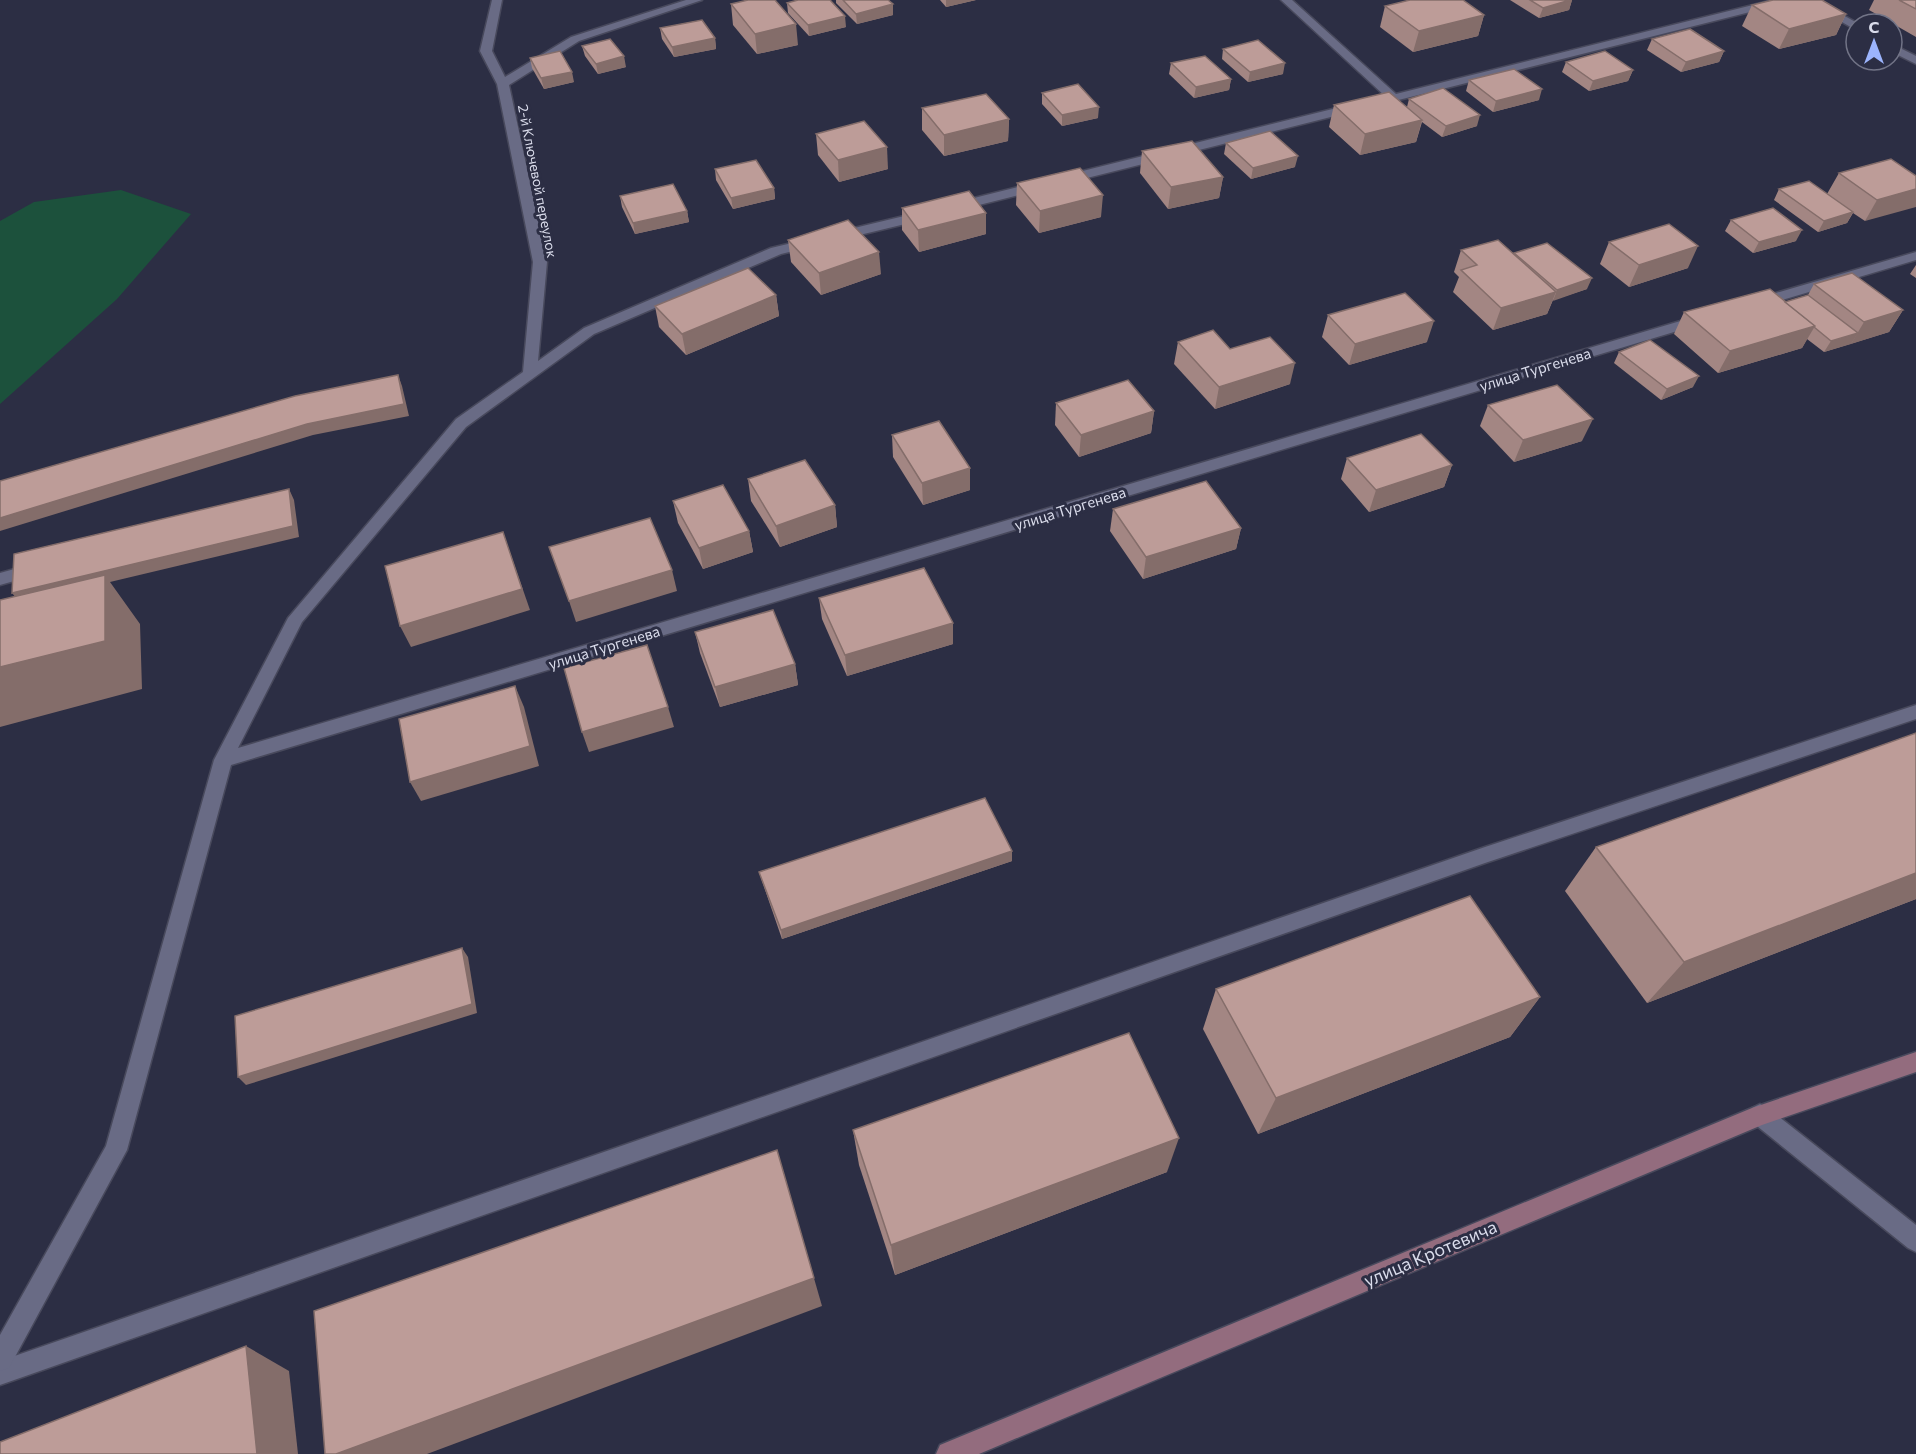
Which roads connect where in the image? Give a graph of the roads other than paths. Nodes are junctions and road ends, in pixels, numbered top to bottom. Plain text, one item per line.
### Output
1 (497, 0) edge
2 (698, 0) edge
3 (1286, 0) edge
4 (1786, 0) edge
5 (1808, 0) edge
6 (1844, 20) edge
7 (503, 84) junction
8 (1395, 99) junction
9 (1916, 256) edge
10 (1744, 307) edge
11 (1710, 317) edge
12 (530, 373) junction
13 (56, 563) edge
14 (0, 579) edge
15 (1916, 712) edge
16 (223, 760) junction
17 (1916, 1062) edge
18 (1760, 1115) junction
19 (1916, 1240) edge
20 (0, 1359) edge
21 (0, 1373) edge
22 (949, 1454) edge

1 - 7 street, 2-й Ключевой переулок
2 - 7 street
3 - 8 street
4 - 8 street
5 - 6 street
7 - 12 street, 2-й Ключевой переулок
8 - 12 street
9 - 10 street
11 - 16 street, улица Тургенева
12 - 16 street
13 - 14 street
15 - 21 street
16 - 20 street
17 - 18 street, улица Кротевича
18 - 19 street
18 - 22 street, улица Кротевича

